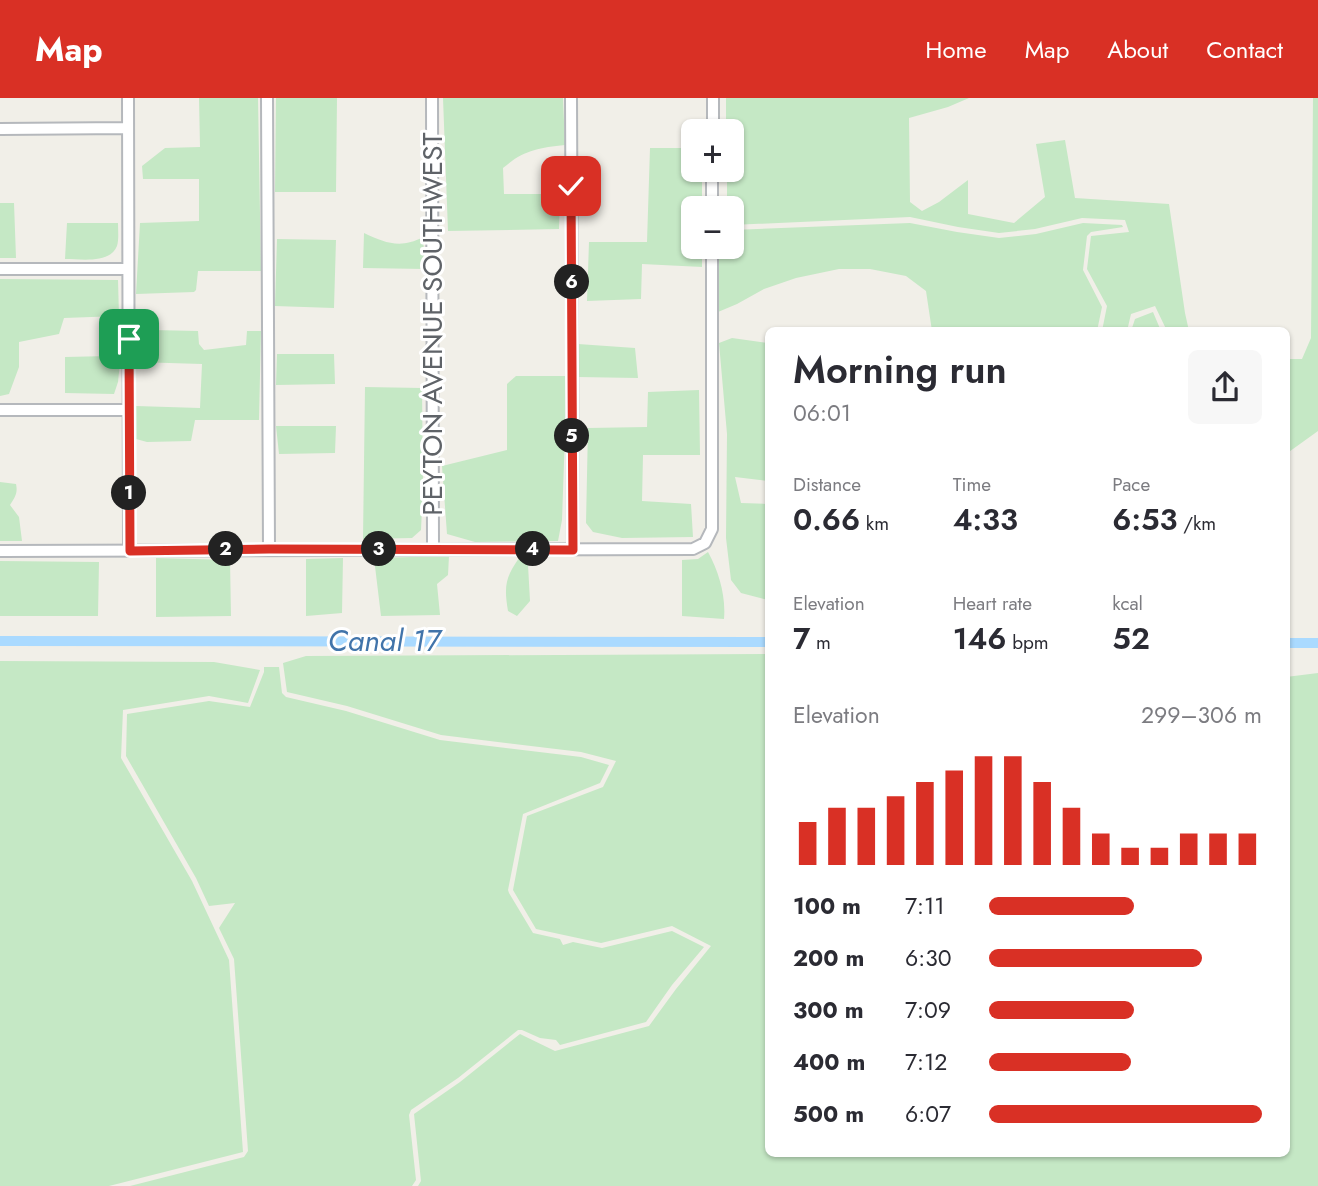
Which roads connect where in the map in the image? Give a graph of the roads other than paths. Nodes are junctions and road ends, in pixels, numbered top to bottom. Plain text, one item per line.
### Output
1 (128, 98) edge
2 (267, 98) edge
3 (432, 98) edge
4 (571, 98) edge
5 (713, 98) edge
6 (712, 119) edge
7 (128, 128) junction
8 (0, 129) edge
9 (712, 259) edge
10 (0, 269) edge
11 (128, 269) junction
12 (0, 410) edge
13 (129, 410) junction
14 (269, 549) junction
15 (433, 549) junction
16 (573, 550) junction
17 (0, 551) edge
18 (130, 551) junction

1 - 7 street
2 - 14 street
3 - 15 street, PEYTON AVENUE SOUTHWEST
4 - 16 street
5 - 6 street
7 - 8 street
7 - 11 street
9 - 16 street
10 - 11 street
11 - 13 street
12 - 13 street
13 - 18 street
14 - 15 street
14 - 18 street
15 - 16 street
17 - 18 street

